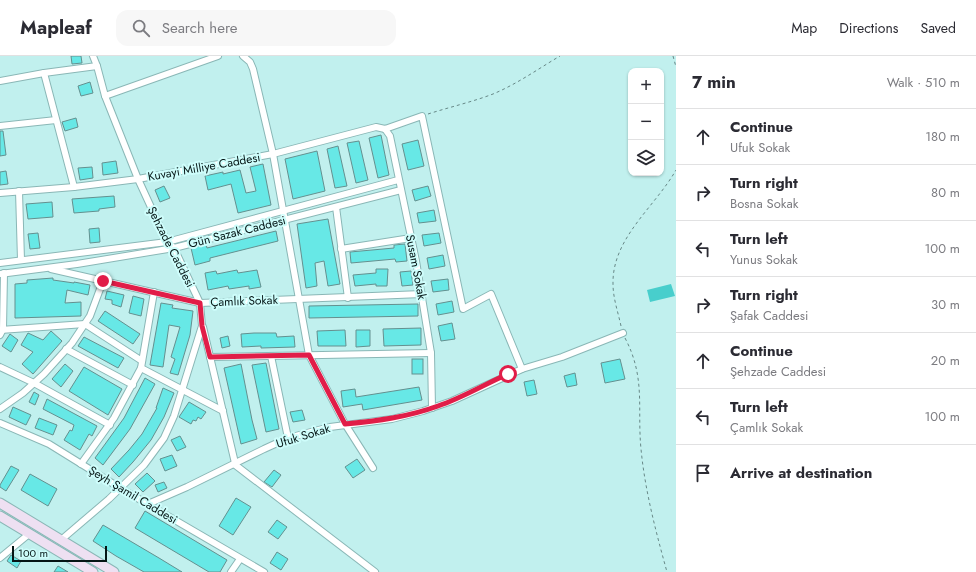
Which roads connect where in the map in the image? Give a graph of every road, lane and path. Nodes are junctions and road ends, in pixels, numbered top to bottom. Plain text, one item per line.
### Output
1 (93, 56) edge
2 (218, 56) edge
3 (243, 56) edge
4 (560, 56) edge
5 (673, 56) edge
6 (97, 66) junction
7 (676, 66) edge
8 (44, 73) junction
9 (0, 81) edge
10 (106, 96) junction
11 (422, 116) junction
12 (56, 120) junction
13 (0, 126) edge
14 (385, 129) junction
15 (274, 154) junction
16 (676, 170) edge
17 (138, 179) junction
18 (398, 180) junction
19 (74, 187) junction
20 (401, 190) junction
21 (19, 191) junction
22 (0, 193) edge
23 (336, 207) junction
24 (284, 210) junction
25 (286, 220) junction
26 (411, 238) junction
27 (167, 242) junction
28 (174, 248) junction
29 (342, 249) junction
30 (21, 260) junction
31 (0, 263) edge
32 (47, 268) junction
33 (2, 273) edge
34 (103, 281) junction
35 (154, 292) junction
36 (422, 294) junction
37 (348, 298) junction
38 (299, 299) junction
39 (200, 303) junction
40 (85, 324) junction
41 (202, 326) junction
42 (1, 331) edge
43 (623, 333) junction
44 (66, 349) junction
45 (432, 354) junction
46 (309, 355) junction
47 (271, 356) junction
48 (210, 357) junction
49 (142, 361) junction
50 (0, 367) edge
51 (141, 368) junction
52 (522, 369) junction
53 (34, 383) junction
54 (133, 385) junction
55 (182, 391) junction
56 (432, 408) junction
57 (0, 410) edge
58 (223, 411) junction
59 (0, 423) edge
60 (345, 424) junction
61 (110, 425) junction
62 (288, 438) junction
63 (234, 463) junction
64 (81, 464) junction
65 (373, 468) dead end
66 (120, 488) junction
67 (0, 503) edge
68 (148, 504) junction
69 (0, 516) edge
70 (29, 534) junction
71 (61, 540) junction
72 (0, 558) edge
73 (240, 559) junction
74 (93, 572) edge
75 (114, 572) edge
76 (231, 572) edge
77 (264, 572) edge
78 (375, 572) edge
79 (668, 572) edge

1 - 6 street, Şehzade Caddesi
2 - 10 street
3 - 15 street
4 - 11 path
5 - 7 path
6 - 8 street
6 - 10 street, Şehzade Caddesi
8 - 9 street
8 - 12 street
10 - 17 street, Şehzade Caddesi
11 - 14 street, Kuvayi Milliye Caddesi
11 - 52 street
12 - 13 street
12 - 19 street
14 - 15 street, Kuvayi Milliye Caddesi
14 - 18 street, Susam Sokak
15 - 17 street, Kuvayi Milliye Caddesi
15 - 24 street
16 - 43 path
17 - 19 street, Kuvayi Milliye Caddesi
17 - 27 street, Şehzade Caddesi
18 - 20 street, Susam Sokak
18 - 24 street, Gün Sazak Caddesi
19 - 21 street, Kuvayi Milliye Caddesi
20 - 23 street, Gün Sazak Caddesi
20 - 26 street, Susam Sokak
21 - 22 street, Kuvayi Milliye Caddesi
21 - 30 street
23 - 25 street, Gün Sazak Caddesi
23 - 29 street
24 - 25 street
24 - 27 street, Gün Sazak Caddesi
25 - 28 street, Gün Sazak Caddesi
25 - 38 street
26 - 29 street
26 - 36 street, Susam Sokak
27 - 28 street, Şehzade Caddesi
27 - 30 street, Gün Sazak Caddesi
28 - 32 street, Gün Sazak Caddesi
28 - 39 street, Şehzade Caddesi
29 - 37 street
30 - 31 street, Gün Sazak Caddesi
32 - 33 street, Gün Sazak Caddesi
32 - 34 street, Çamlık Sokak
33 - 42 street
34 - 35 street, Çamlık Sokak
34 - 40 street
35 - 39 street, Çamlık Sokak
35 - 49 street
36 - 37 street, Çamlık Sokak
36 - 45 street, Susam Sokak
37 - 38 street, Çamlık Sokak
38 - 39 street, Çamlık Sokak
38 - 46 street
39 - 41 street, Şehzade Caddesi
40 - 42 street
40 - 44 street
40 - 49 street
41 - 48 street
41 - 55 street, Şehzade Caddesi
43 - 52 street, Ufuk Sokak
43 - 79 path
44 - 53 street
44 - 54 street
45 - 46 street
45 - 56 street, Susam Sokak
46 - 47 street
46 - 60 street
47 - 48 street
47 - 62 street
48 - 58 street
49 - 51 street
50 - 53 street
51 - 54 street
51 - 55 street
52 - 56 street, Ufuk Sokak
53 - 57 street
53 - 61 street
54 - 61 street
55 - 58 street
55 - 66 street, Şehzade Caddesi
56 - 60 street, Ufuk Sokak
58 - 63 street
59 - 64 street, Şeyh Şamil Caddesi
60 - 62 street, Ufuk Sokak
60 - 65 street
61 - 64 street
62 - 63 street, Ufuk Sokak
63 - 68 street, Ufuk Sokak
63 - 78 street
64 - 66 street, Şeyh Şamil Caddesi
66 - 68 street, Şeyh Şamil Caddesi
66 - 71 street, Şehzade Caddesi
67 - 71 main road
68 - 73 street, Şeyh Şamil Caddesi
69 - 70 main road
70 - 72 street
70 - 74 main road
71 - 75 main road
73 - 76 street
73 - 77 street, Şeyh Şamil Caddesi

